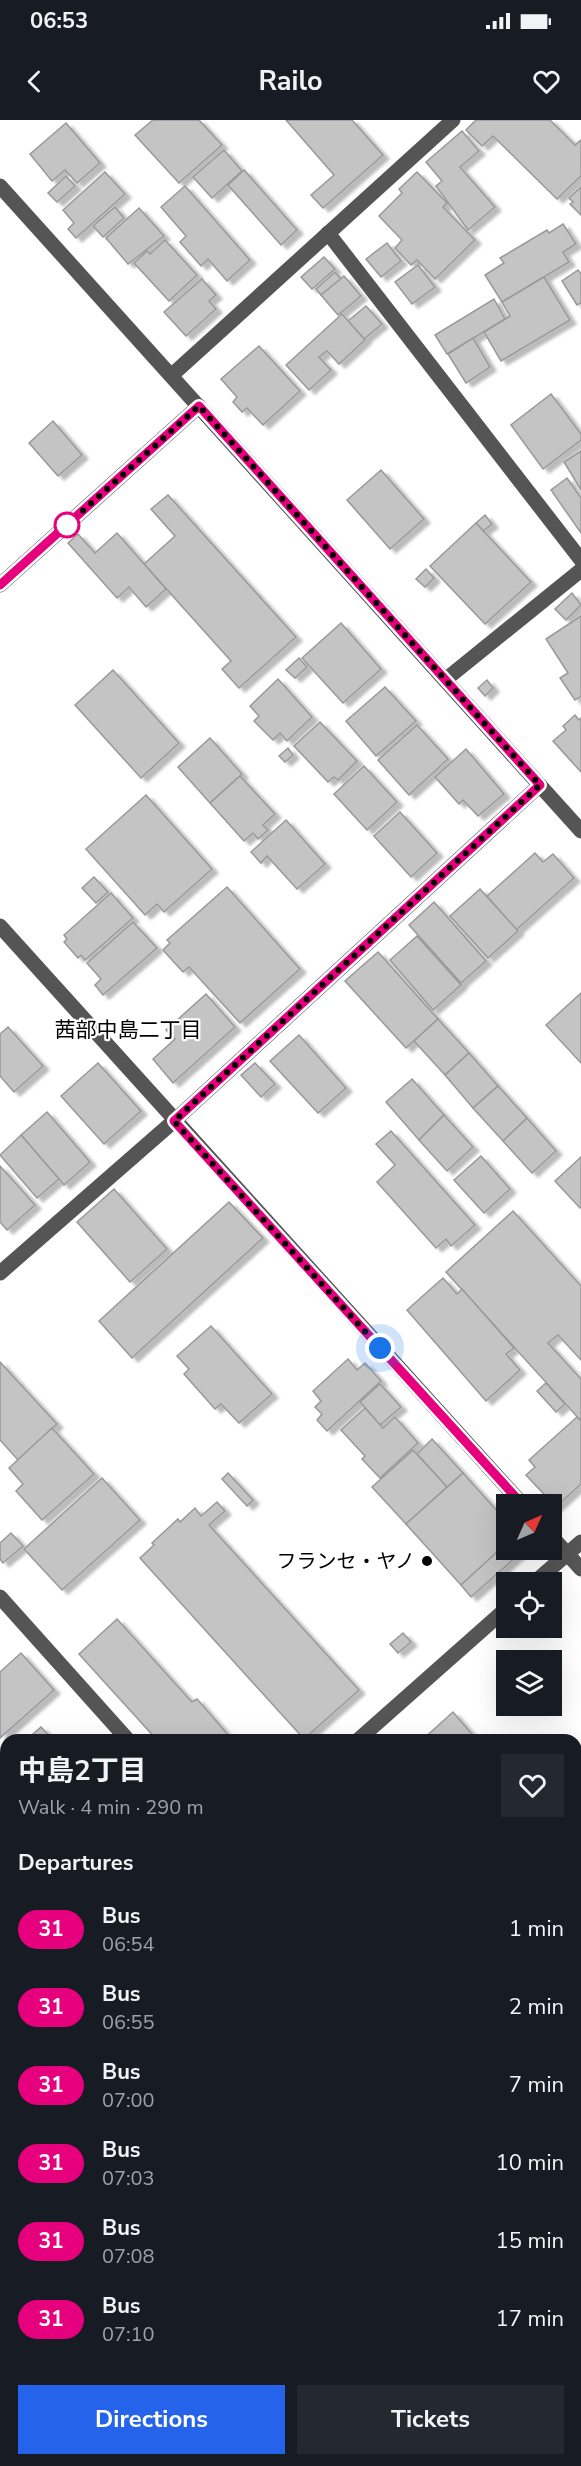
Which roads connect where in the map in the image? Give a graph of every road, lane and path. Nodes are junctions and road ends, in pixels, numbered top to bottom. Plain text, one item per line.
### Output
1 (453, 120) edge
2 (0, 186) edge
3 (328, 233) junction
4 (172, 375) junction
5 (199, 406) junction
6 (581, 560) edge
7 (581, 570) edge
8 (0, 585) edge
9 (445, 680) junction
10 (540, 785) junction
11 (581, 831) edge
12 (0, 926) edge
13 (174, 1121) junction
14 (0, 1273) edge
15 (513, 1494) edge
16 (581, 1542) edge
17 (562, 1548) edge
18 (567, 1554) junction
19 (581, 1569) edge
20 (546, 1572) edge
21 (0, 1597) edge
22 (496, 1618) edge
23 (123, 1734) edge
24 (365, 1734) edge

1 - 3 street
2 - 4 street
3 - 4 street
3 - 6 street
4 - 5 street
5 - 8 street
5 - 9 street
7 - 9 street
9 - 10 street
10 - 11 street
10 - 13 street
12 - 13 street
13 - 14 street
13 - 15 street
16 - 18 street
17 - 18 street
18 - 19 street
18 - 20 street
21 - 23 street
22 - 24 street

